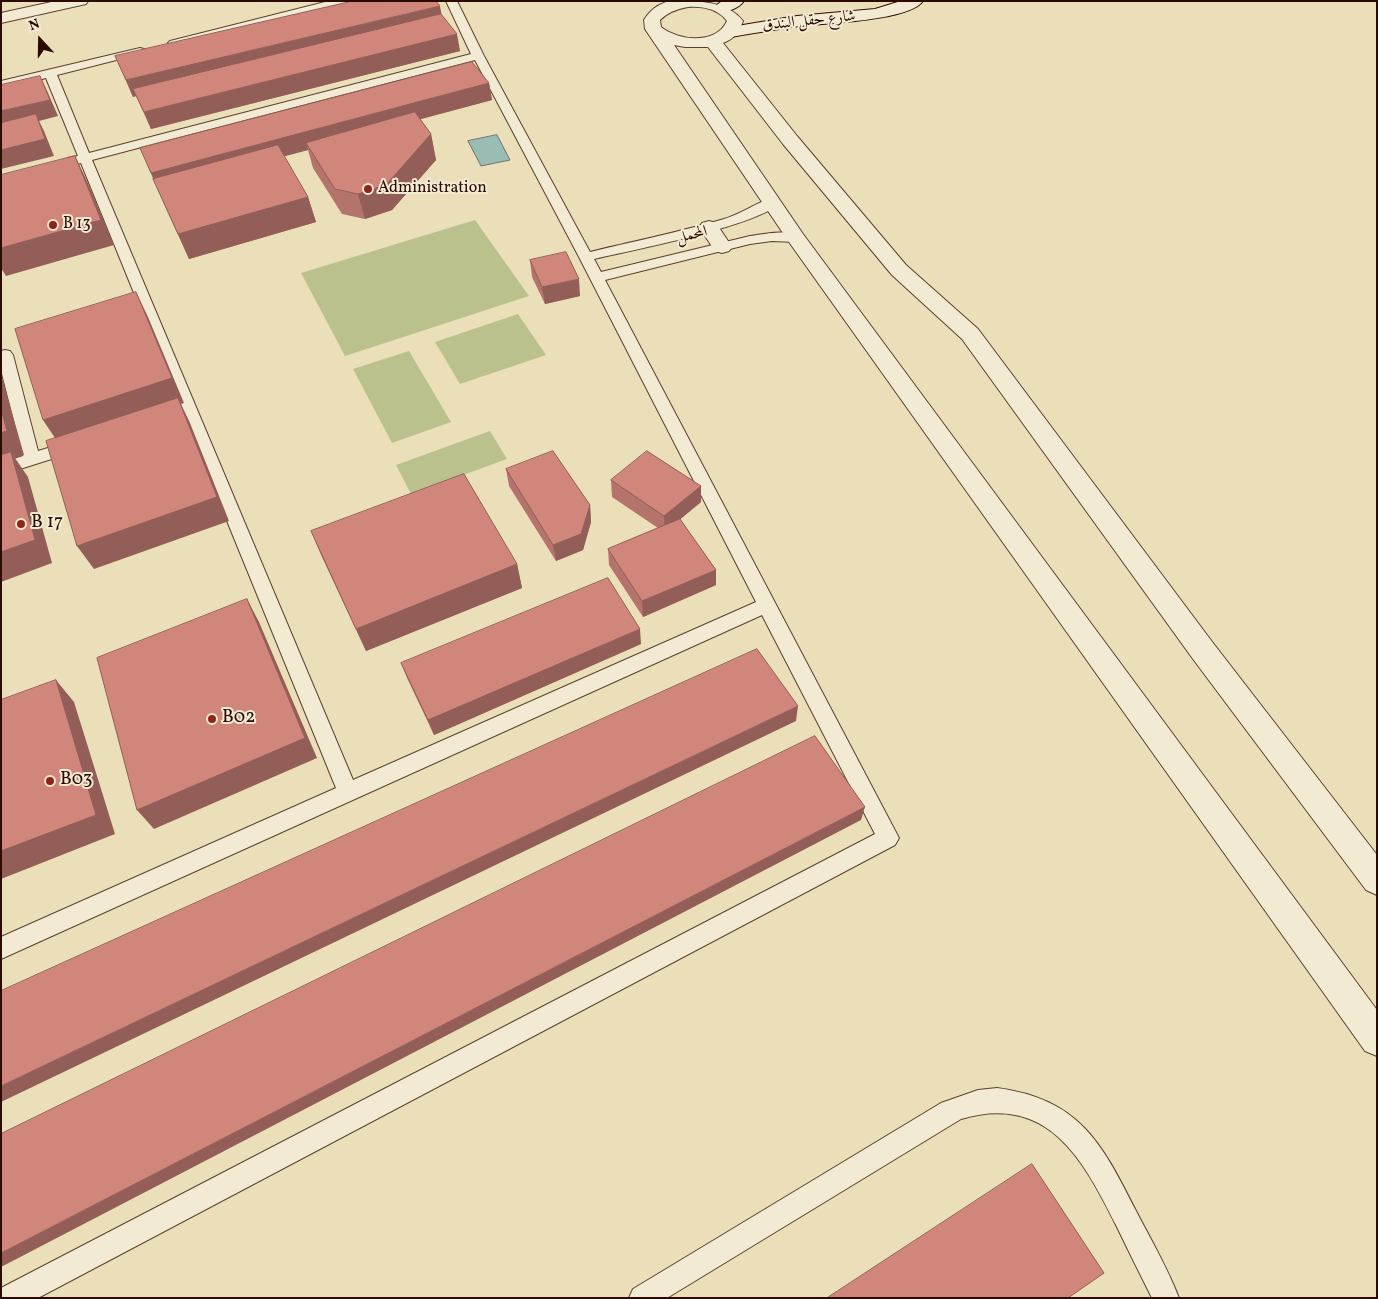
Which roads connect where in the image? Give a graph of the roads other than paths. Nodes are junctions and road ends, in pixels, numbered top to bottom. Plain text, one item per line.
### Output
1 (80, 1) edge
2 (343, 1) edge
3 (451, 1) edge
4 (648, 1) edge
5 (915, 1) edge
6 (721, 4) edge
7 (1, 18) edge
8 (654, 26) junction
9 (722, 36) junction
10 (478, 56) junction
11 (50, 73) junction
12 (1, 85) edge
13 (85, 158) junction
14 (57, 165) edge
15 (773, 202) junction
16 (709, 227) junction
17 (796, 238) junction
18 (722, 247) junction
19 (586, 257) junction
20 (597, 277) junction
21 (5, 355) dead end
22 (189, 409) junction
23 (171, 415) edge
24 (87, 442) edge
25 (32, 459) junction
26 (1, 469) edge
27 (766, 605) junction
28 (348, 792) junction
29 (1377, 880) edge
30 (1, 948) edge
31 (1377, 1039) edge
32 (10, 1298) edge
33 (642, 1298) edge
34 (1166, 1298) edge

1 - 7 street
2 - 11 lane
3 - 10 lane
4 - 8 street
5 - 9 street, شارع حقل البندق
6 - 8 street
6 - 9 street
8 - 9 street, شارع حقل البندق
8 - 15 street
9 - 29 street
10 - 13 lane
10 - 19 lane
11 - 12 lane
11 - 13 lane
13 - 14 lane
13 - 22 lane
15 - 16 lane, المحمل
15 - 17 street
16 - 18 street
16 - 19 lane, المحمل
17 - 18 lane, المحمل
17 - 31 street
18 - 20 lane, المحمل
19 - 20 lane
20 - 27 lane
21 - 25 lane
22 - 23 lane
22 - 28 lane
24 - 25 lane
25 - 26 lane
27 - 28 lane
27 - 32 lane
28 - 30 lane
33 - 34 lane

